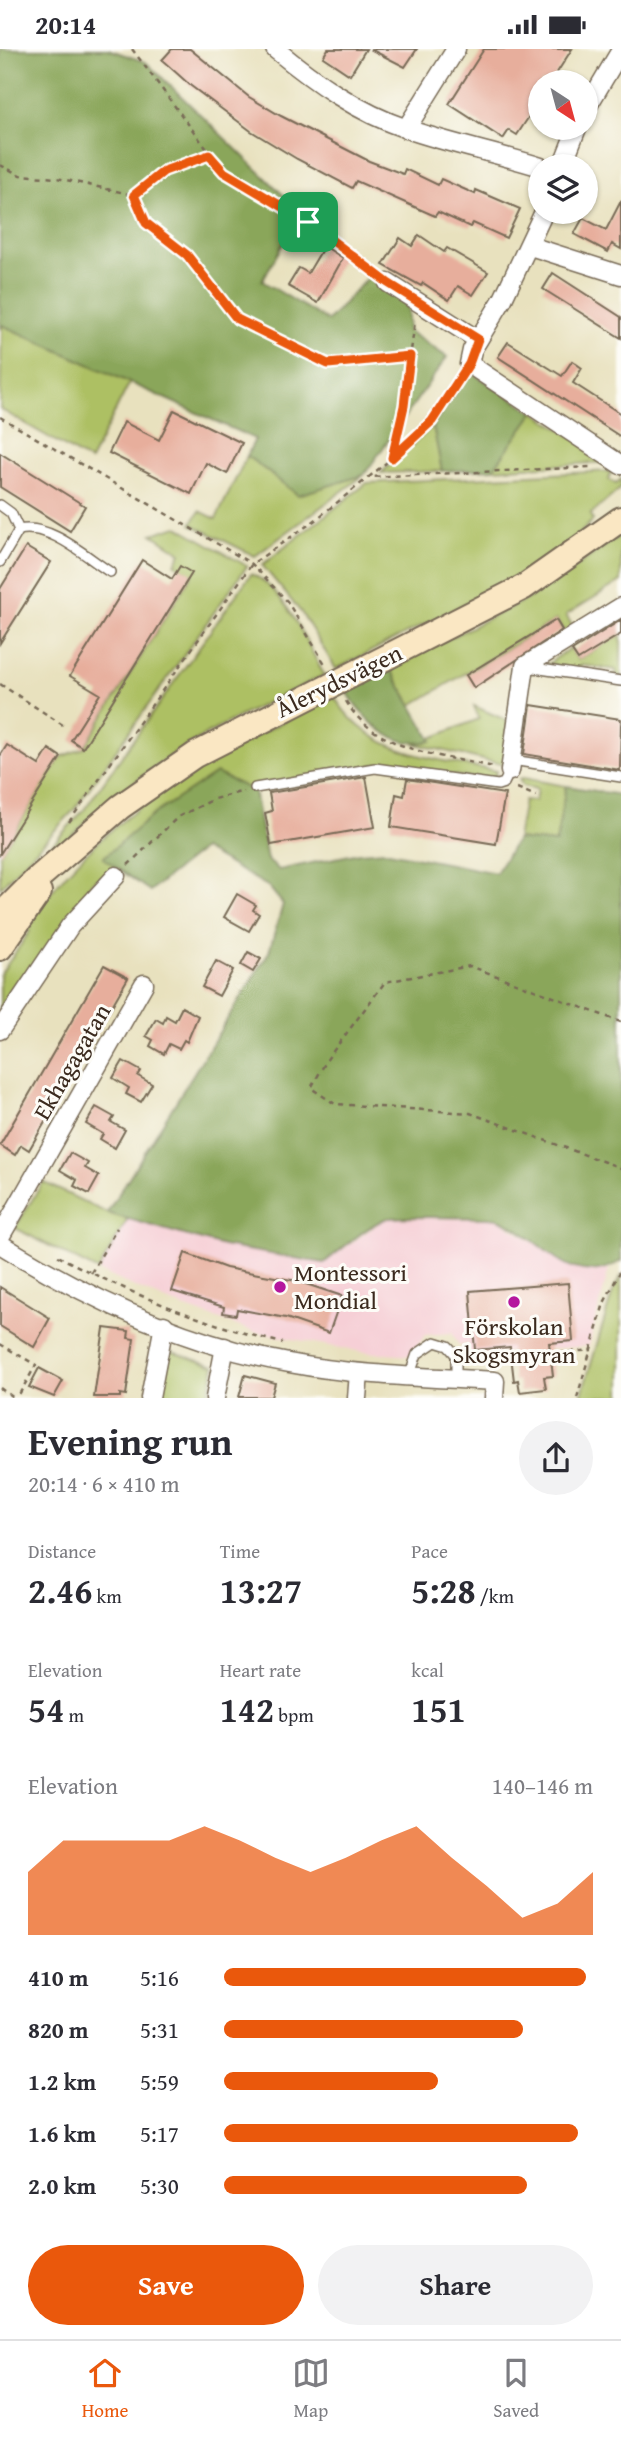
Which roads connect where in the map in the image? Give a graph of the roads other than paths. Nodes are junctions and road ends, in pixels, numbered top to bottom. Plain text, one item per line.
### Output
1 (275, 49) edge
2 (456, 49) edge
3 (621, 50) edge
4 (294, 55) edge
5 (614, 75) edge
6 (598, 94) edge
7 (406, 129) junction
8 (528, 163) edge
9 (539, 224) edge
10 (530, 246) junction
11 (620, 277) edge
12 (388, 283) road end
13 (478, 339) junction
14 (621, 465) edge
15 (0, 505) edge
16 (621, 519) edge
17 (19, 530) junction
18 (0, 562) edge
19 (110, 572) dead end
20 (621, 607) edge
21 (526, 666) junction
22 (621, 681) edge
23 (509, 771) junction
24 (621, 777) edge
25 (255, 788) road end
26 (66, 855) junction
27 (116, 876) road end
28 (0, 916) edge
29 (0, 948) edge
30 (144, 984) dead end
31 (0, 1030) edge
32 (0, 1237) edge
33 (0, 1244) edge
34 (164, 1325) junction
35 (225, 1347) junction
36 (457, 1370) junction
37 (359, 1373) junction
38 (409, 1377) junction
39 (150, 1398) edge
40 (215, 1398) edge
41 (357, 1398) edge
42 (494, 1398) edge

1 - 4 street
2 - 7 street
3 - 5 street
4 - 7 street
5 - 6 street
7 - 8 street
9 - 10 street
10 - 11 street
10 - 13 street
12 - 13 street
13 - 14 street
15 - 17 lane
16 - 26 main road, Ålerydsvägen
17 - 18 lane
17 - 19 lane
20 - 21 street
21 - 22 lane
21 - 23 street
23 - 24 lane
23 - 25 lane
26 - 28 main road, Ålerydsvägen
26 - 29 main road, Ålerydsvägen
27 - 31 street
30 - 32 street, Ekhagagatan
33 - 34 street
34 - 35 street
34 - 39 street
35 - 37 street
35 - 40 street
36 - 38 street
36 - 38 lane
36 - 42 street
37 - 38 street
37 - 41 street

